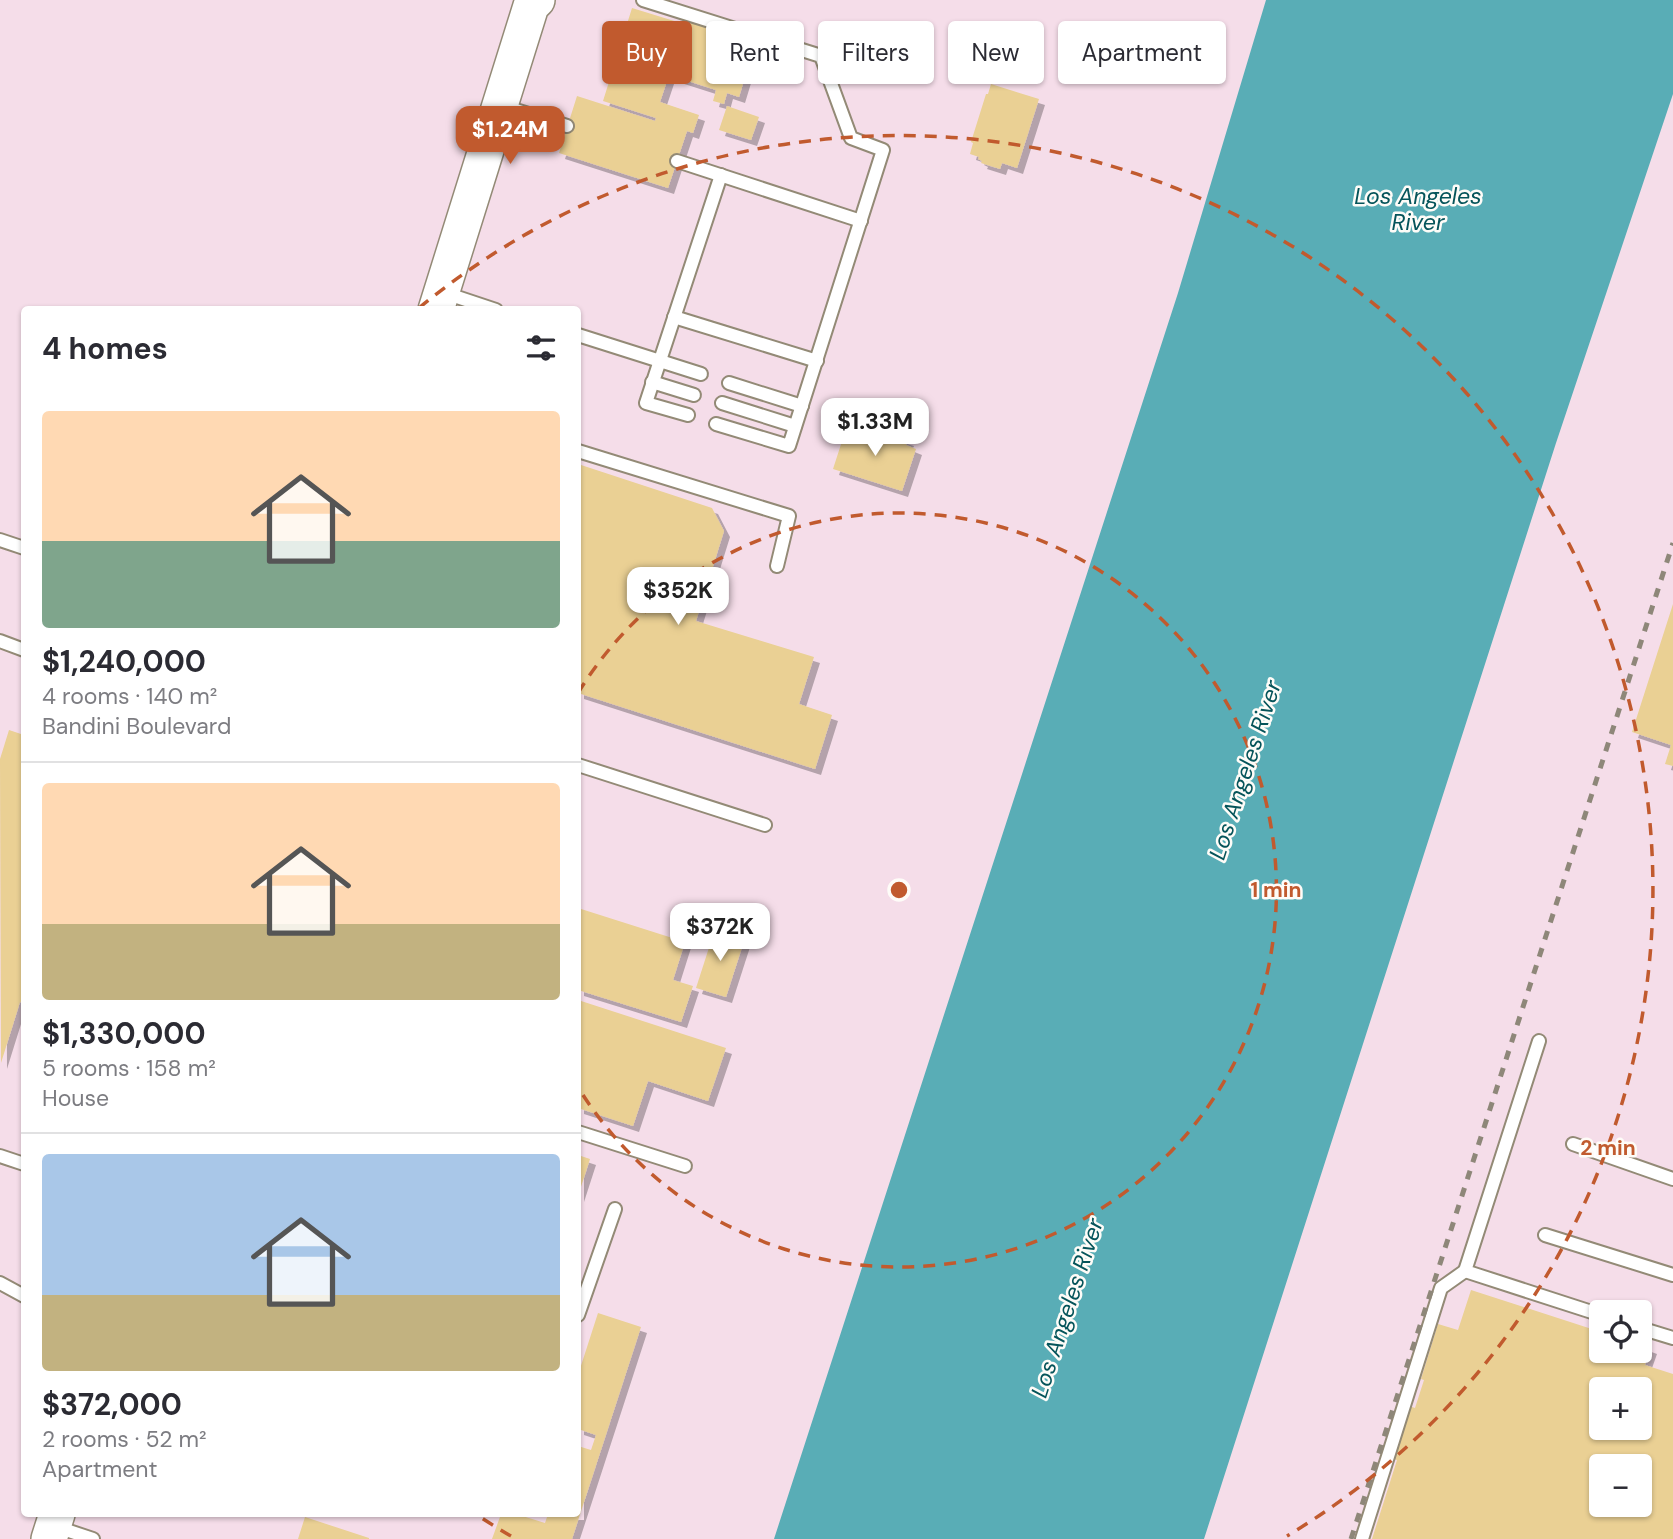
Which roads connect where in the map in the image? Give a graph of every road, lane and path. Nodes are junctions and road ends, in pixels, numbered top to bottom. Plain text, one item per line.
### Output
1 (643, 0) edge
2 (532, 2) edge
3 (499, 105) junction
4 (568, 126) dead end
5 (677, 161) dead end
6 (722, 175) junction
7 (861, 220) junction
8 (439, 301) edge
9 (471, 306) edge
10 (674, 317) junction
11 (581, 336) edge
12 (660, 361) junction
13 (817, 361) junction
14 (701, 374) dead end
15 (652, 382) junction
16 (729, 383) dead end
17 (694, 395) dead end
18 (722, 403) dead end
19 (802, 406) junction
20 (688, 415) dead end
21 (716, 424) dead end
22 (796, 426) junction
23 (581, 452) edge
24 (0, 540) edge
25 (21, 547) edge
26 (777, 566) dead end
27 (0, 641) edge
28 (21, 649) edge
29 (581, 766) edge
30 (765, 825) dead end
31 (1539, 1041) dead end
32 (581, 1133) edge
33 (1573, 1144) dead end
34 (0, 1156) edge
35 (21, 1163) edge
36 (685, 1167) dead end
37 (1673, 1179) edge
38 (615, 1209) dead end
39 (1545, 1235) dead end
40 (1465, 1271) junction
41 (1673, 1275) edge
42 (0, 1283) edge
43 (21, 1294) edge
44 (581, 1306) edge
45 (1589, 1311) edge
46 (1652, 1332) edge
47 (1673, 1338) edge
48 (53, 1526) edge
49 (93, 1539) edge
50 (1362, 1539) edge

1 - 7 lane
2 - 3 main road
3 - 4 lane
3 - 8 main road
5 - 6 lane
6 - 7 lane
6 - 10 lane
7 - 13 lane
8 - 9 lane
10 - 12 lane
10 - 13 lane
11 - 12 lane
12 - 14 lane
12 - 15 lane
13 - 19 lane
15 - 17 lane
15 - 20 lane
16 - 19 lane
18 - 22 lane
19 - 22 lane
21 - 22 lane
23 - 26 lane
24 - 25 lane
27 - 28 lane
29 - 30 lane
31 - 40 lane
32 - 36 lane
33 - 37 lane
34 - 35 lane
38 - 44 lane
39 - 41 lane
40 - 45 lane
40 - 50 lane
42 - 43 lane
46 - 47 lane
48 - 49 lane

